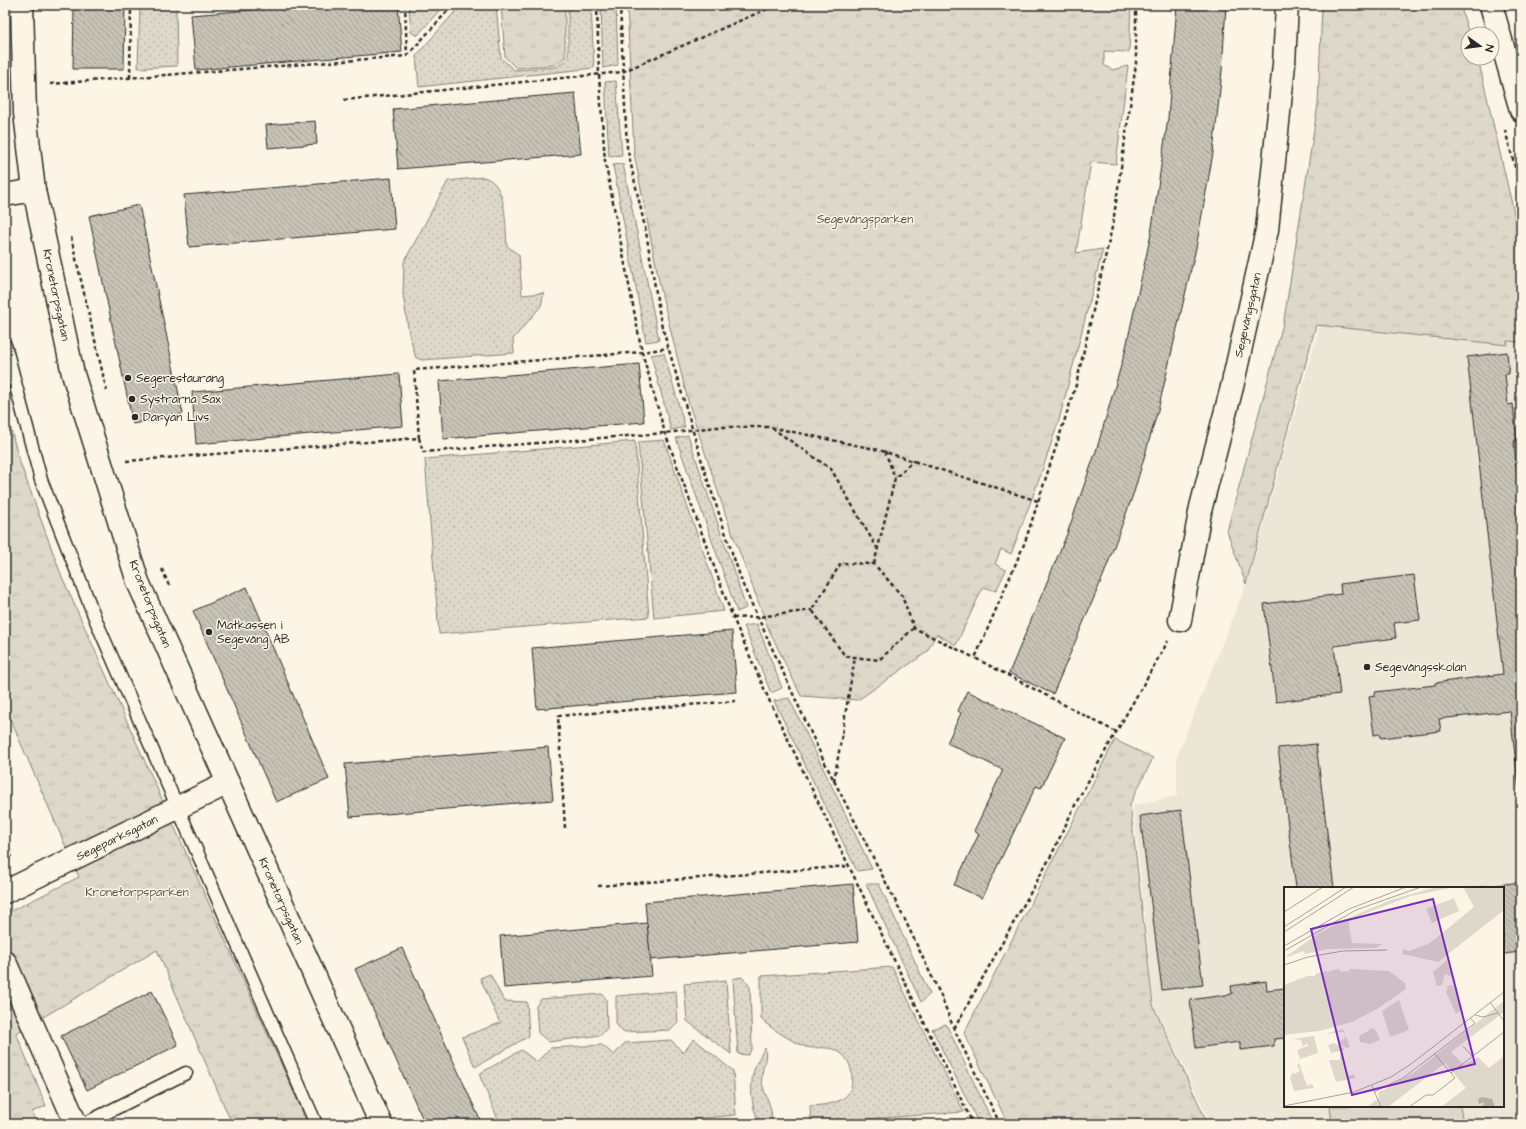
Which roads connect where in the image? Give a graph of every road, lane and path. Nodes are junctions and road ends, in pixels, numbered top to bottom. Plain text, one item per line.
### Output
1 (22, 5) edge
2 (132, 5) edge
3 (405, 5) edge
4 (453, 5) edge
5 (597, 5) edge
6 (620, 5) edge
7 (776, 5) edge
8 (1136, 5) edge
9 (1287, 5) edge
10 (1491, 5) edge
11 (407, 56) junction
12 (622, 72) junction
13 (599, 74) junction
14 (49, 76) dead end
15 (130, 78) junction
16 (50, 84) junction
17 (50, 91) dead end
18 (344, 100) dead end
19 (1521, 110) edge
20 (34, 190) junction
21 (5, 195) edge
22 (70, 234) dead end
23 (5, 345) edge
24 (668, 348) junction
25 (642, 352) junction
26 (107, 393) dead end
27 (770, 427) junction
28 (692, 429) junction
29 (665, 433) junction
30 (419, 438) junction
31 (885, 451) junction
32 (123, 455) dead end
33 (914, 460) junction
34 (125, 462) junction
35 (127, 468) dead end
36 (894, 478) junction
37 (1038, 501) junction
38 (877, 548) junction
39 (159, 563) dead end
40 (874, 564) junction
41 (172, 592) dead end
42 (812, 610) junction
43 (759, 617) junction
44 (733, 618) junction
45 (1180, 620) joint
46 (914, 628) junction
47 (855, 657) junction
48 (975, 658) junction
49 (736, 701) dead end
50 (1116, 732) junction
51 (834, 782) junction
52 (228, 783) junction
53 (179, 808) junction
54 (565, 828) dead end
55 (849, 866) junction
56 (598, 886) dead end
57 (5, 892) edge
58 (5, 962) edge
59 (954, 1029) junction
60 (186, 1073) dead end
61 (76, 1124) edge
62 (84, 1124) edge
63 (316, 1124) edge
64 (381, 1124) edge
65 (973, 1124) edge
66 (1000, 1124) edge

1 - 20 street, Kronetorpsgatan
2 - 15 path
3 - 11 path
4 - 11 path
5 - 13 path
6 - 12 path
7 - 12 path
8 - 37 path
9 - 45 street, Segevångsgatan
10 - 19 street
11 - 15 path
12 - 13 path
12 - 24 path
13 - 18 path
13 - 25 path
14 - 16 path
15 - 16 path
16 - 17 path
20 - 21 street
20 - 52 street, Kronetorpsgatan
22 - 26 path
23 - 53 lane
24 - 25 path
24 - 28 path
25 - 29 path
25 - 30 path
27 - 28 path
27 - 31 path
27 - 38 path
28 - 29 path
28 - 43 path
29 - 30 path
29 - 44 path
30 - 34 path
31 - 33 path
31 - 36 path
32 - 34 path
33 - 36 path
33 - 37 path
34 - 35 path
36 - 38 path
37 - 48 path
38 - 40 path
39 - 41 path
40 - 42 path
40 - 46 path
42 - 43 path
42 - 47 path
43 - 44 path
43 - 51 path
44 - 55 path
45 - 50 path
46 - 47 path
46 - 48 path
47 - 51 path
48 - 50 path
49 - 54 path
50 - 59 path
51 - 59 path
52 - 53 street, Segeparksgatan
52 - 64 street, Kronetorpsgatan
53 - 57 street, Segeparksgatan
53 - 63 lane
55 - 56 path
55 - 65 path
58 - 61 street
59 - 66 path
60 - 62 lane

